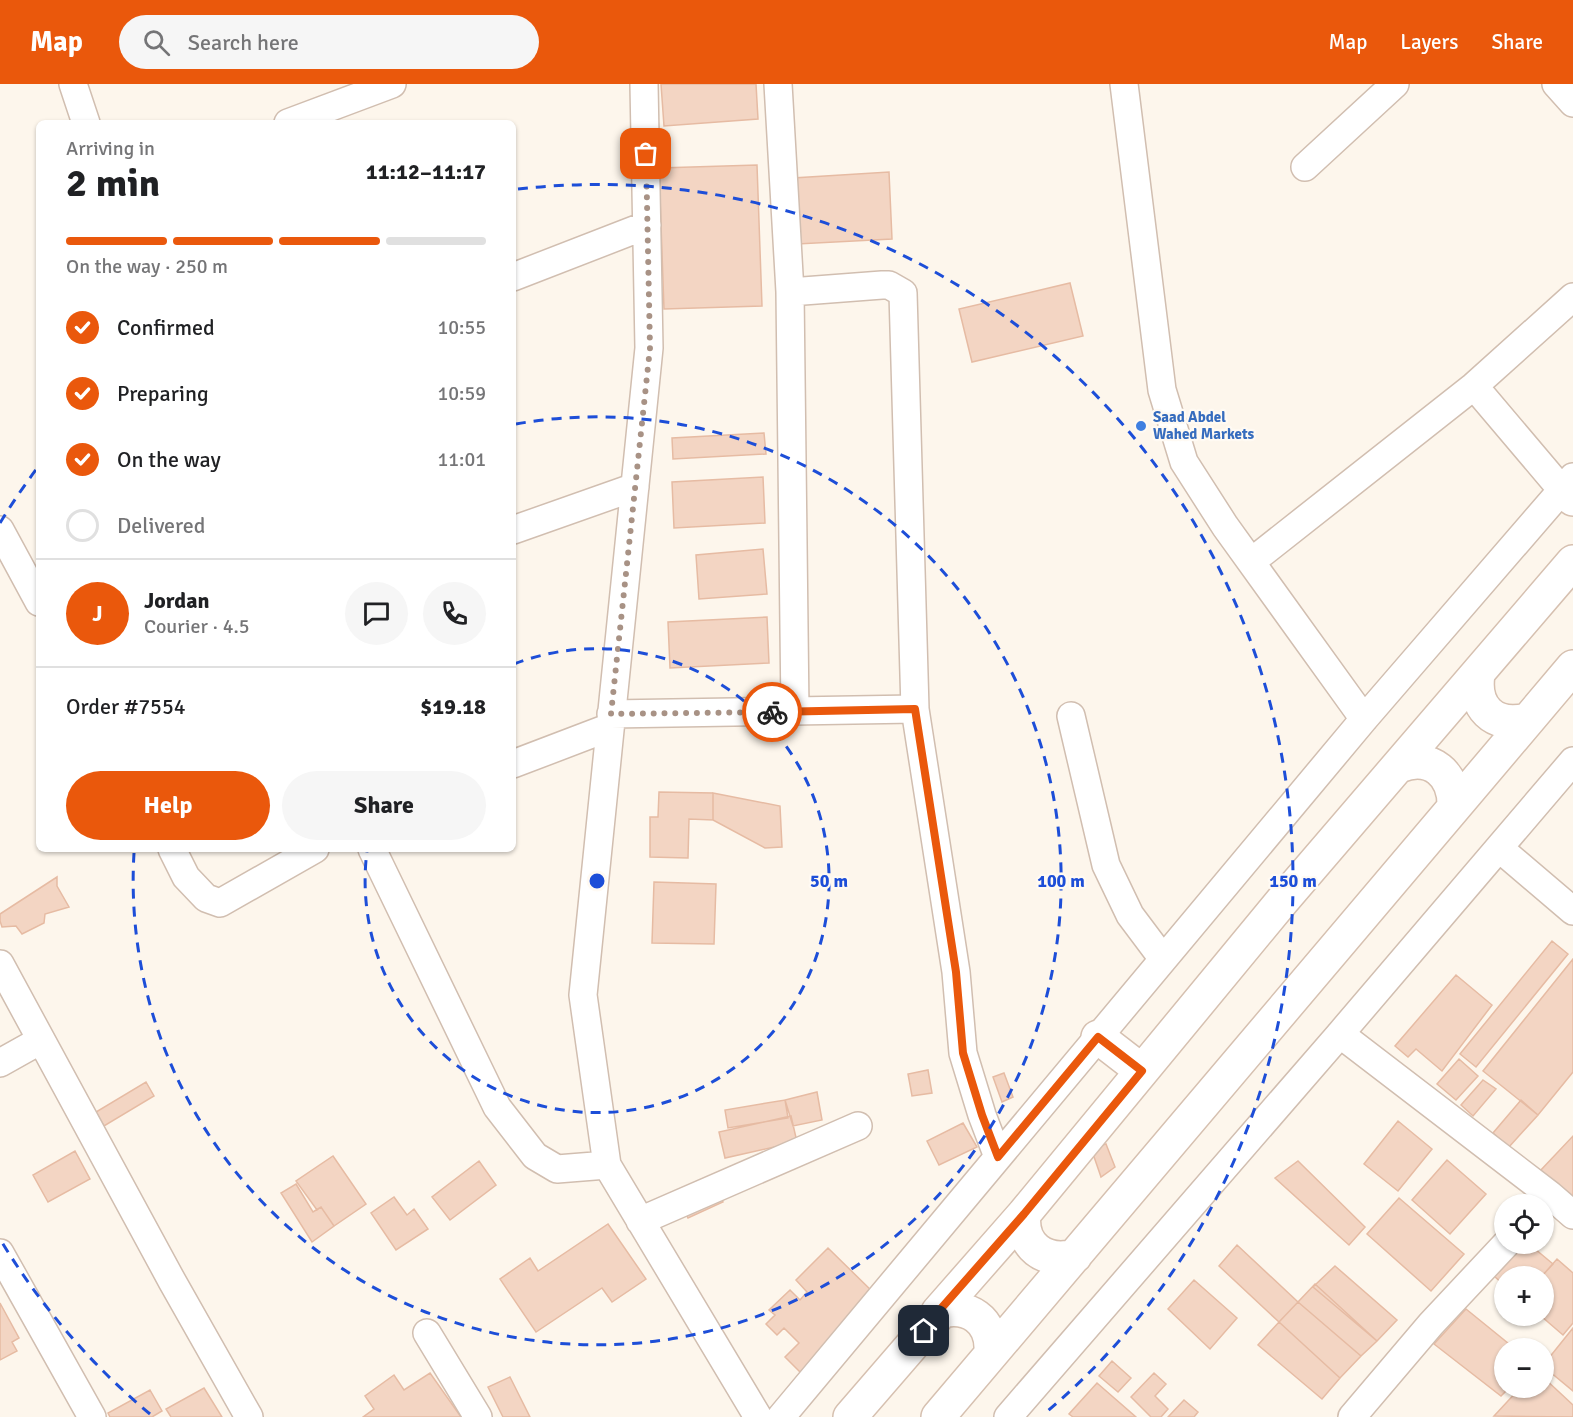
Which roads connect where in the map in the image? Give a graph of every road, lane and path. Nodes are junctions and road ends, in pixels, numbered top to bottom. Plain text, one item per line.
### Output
1 (73, 84) edge
2 (392, 84) edge
3 (644, 84) edge
4 (778, 84) edge
5 (1124, 84) edge
6 (1395, 84) edge
7 (1556, 84) edge
8 (1573, 103) edge
9 (85, 120) edge
10 (296, 120) edge
11 (1305, 167) dead end
12 (647, 225) junction
13 (516, 276) edge
14 (790, 292) junction
15 (1573, 297) edge
16 (1474, 386) junction
17 (635, 487) junction
18 (1569, 489) edge
19 (516, 529) edge
20 (0, 530) edge
21 (1251, 562) junction
22 (1573, 562) edge
23 (36, 596) edge
24 (1573, 667) edge
25 (1478, 674) junction
26 (915, 709) junction
27 (795, 711) junction
28 (1071, 716) dead end
29 (1364, 719) junction
30 (1527, 720) junction
31 (611, 721) junction
32 (1573, 761) edge
33 (516, 763) edge
34 (1399, 766) junction
35 (1454, 807) junction
36 (1499, 848) junction
37 (173, 852) edge
38 (310, 852) edge
39 (373, 852) edge
40 (1573, 911) edge
41 (1163, 959) junction
42 (0, 964) edge
43 (1340, 1034) junction
44 (1098, 1037) junction
45 (41, 1040) junction
46 (0, 1064) edge
47 (1142, 1071) junction
48 (858, 1126) dead end
49 (998, 1157) junction
50 (607, 1165) junction
51 (1539, 1194) edge
52 (1554, 1204) edge
53 (1024, 1214) junction
54 (1573, 1215) edge
55 (640, 1221) junction
56 (0, 1253) edge
57 (1497, 1254) edge
58 (1075, 1257) junction
59 (938, 1312) junction
60 (427, 1333) dead end
61 (992, 1352) junction
62 (92, 1417) edge
63 (249, 1417) edge
64 (478, 1417) edge
65 (758, 1417) edge
66 (781, 1417) edge
67 (850, 1417) edge
68 (938, 1417) edge
69 (1008, 1417) edge
70 (1352, 1417) edge

1 - 9 street
2 - 10 street
3 - 12 street
4 - 14 street
5 - 21 street
6 - 11 street
7 - 8 street
12 - 13 street
12 - 17 street
14 - 26 street
14 - 27 street
15 - 16 street
16 - 18 street
16 - 21 street
17 - 19 street
17 - 31 street
18 - 29 street
20 - 23 street
21 - 29 street
22 - 25 street
24 - 30 street
25 - 30 street
25 - 34 street
26 - 27 street
26 - 49 street
27 - 31 street
28 - 41 street
29 - 41 street
30 - 35 street
31 - 33 street
31 - 50 street
32 - 36 street
34 - 35 street
34 - 47 street
35 - 58 street
36 - 40 street
36 - 43 street
37 - 38 street
39 - 50 street
41 - 44 street
42 - 45 street
43 - 51 street
43 - 69 street
44 - 47 street
44 - 49 street
45 - 46 street
45 - 63 street
47 - 53 street
48 - 55 street
49 - 66 street
50 - 55 street
52 - 54 street
53 - 58 street
53 - 59 street
55 - 65 street
56 - 62 street
57 - 70 street
58 - 61 street
59 - 61 street
59 - 67 street
60 - 64 street
61 - 68 street

